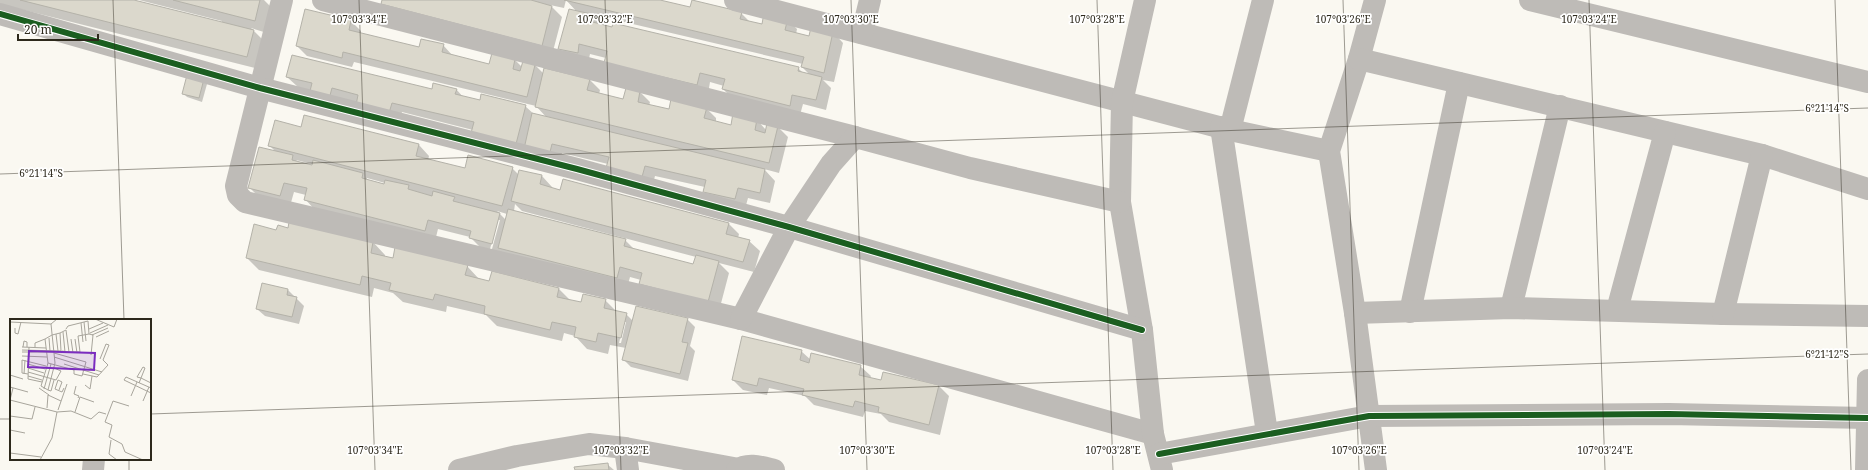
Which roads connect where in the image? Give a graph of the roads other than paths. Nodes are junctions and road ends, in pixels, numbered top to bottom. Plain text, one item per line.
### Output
1 (282, 0) edge
2 (322, 0) edge
3 (735, 0) edge
4 (870, 0) edge
5 (1263, 0) edge
6 (1375, 0) edge
7 (1530, 0) edge
8 (1140, 1) edge
9 (766, 5) edge
10 (0, 14) edge
11 (862, 33) junction
12 (1359, 59) junction
13 (1868, 82) edge
14 (1458, 83) junction
15 (260, 88) junction
16 (1122, 102) junction
17 (1560, 106) junction
18 (1225, 128) junction
19 (1665, 132) junction
20 (855, 137) junction
21 (1328, 151) junction
22 (1762, 154) junction
23 (1868, 189) edge
24 (1120, 202) junction
25 (789, 227) junction
26 (1511, 308) junction
27 (1618, 310) junction
28 (1410, 312) junction
29 (1355, 314) junction
30 (1723, 314) junction
31 (1868, 316) edge
32 (741, 319) junction
33 (1142, 330) junction
34 (1868, 380) edge
35 (1370, 419) junction
36 (1867, 420) edge
37 (1267, 433) junction
38 (625, 448) junction
39 (1159, 455) edge
40 (94, 460) edge
41 (518, 463) edge
42 (1375, 468) edge
43 (738, 469) edge
44 (93, 470) edge
45 (459, 470) edge
46 (628, 470) edge
47 (774, 470) edge
48 (1866, 470) edge

1 - 15 street
2 - 20 street
3 - 9 street
4 - 11 street
5 - 18 street
6 - 12 street
7 - 13 street
8 - 16 street
9 - 11 street
10 - 15 street
11 - 16 street
12 - 14 street
12 - 21 street
14 - 17 street
14 - 28 street
15 - 25 street
15 - 32 street
16 - 18 street
16 - 24 street
17 - 19 street
17 - 26 street
18 - 21 street
18 - 37 street
19 - 22 street
19 - 27 street
20 - 24 street
20 - 25 street
21 - 29 street
22 - 23 street
22 - 30 street
24 - 33 street
25 - 32 street
25 - 33 street
26 - 27 street
26 - 28 street
27 - 30 street
28 - 29 street
29 - 35 street
30 - 31 street
32 - 39 street
33 - 39 street
34 - 36 street
35 - 36 street
35 - 37 street
35 - 42 street
36 - 48 street
37 - 39 street
38 - 41 street
38 - 43 street
38 - 46 street
40 - 44 street
41 - 45 street
43 - 47 street

